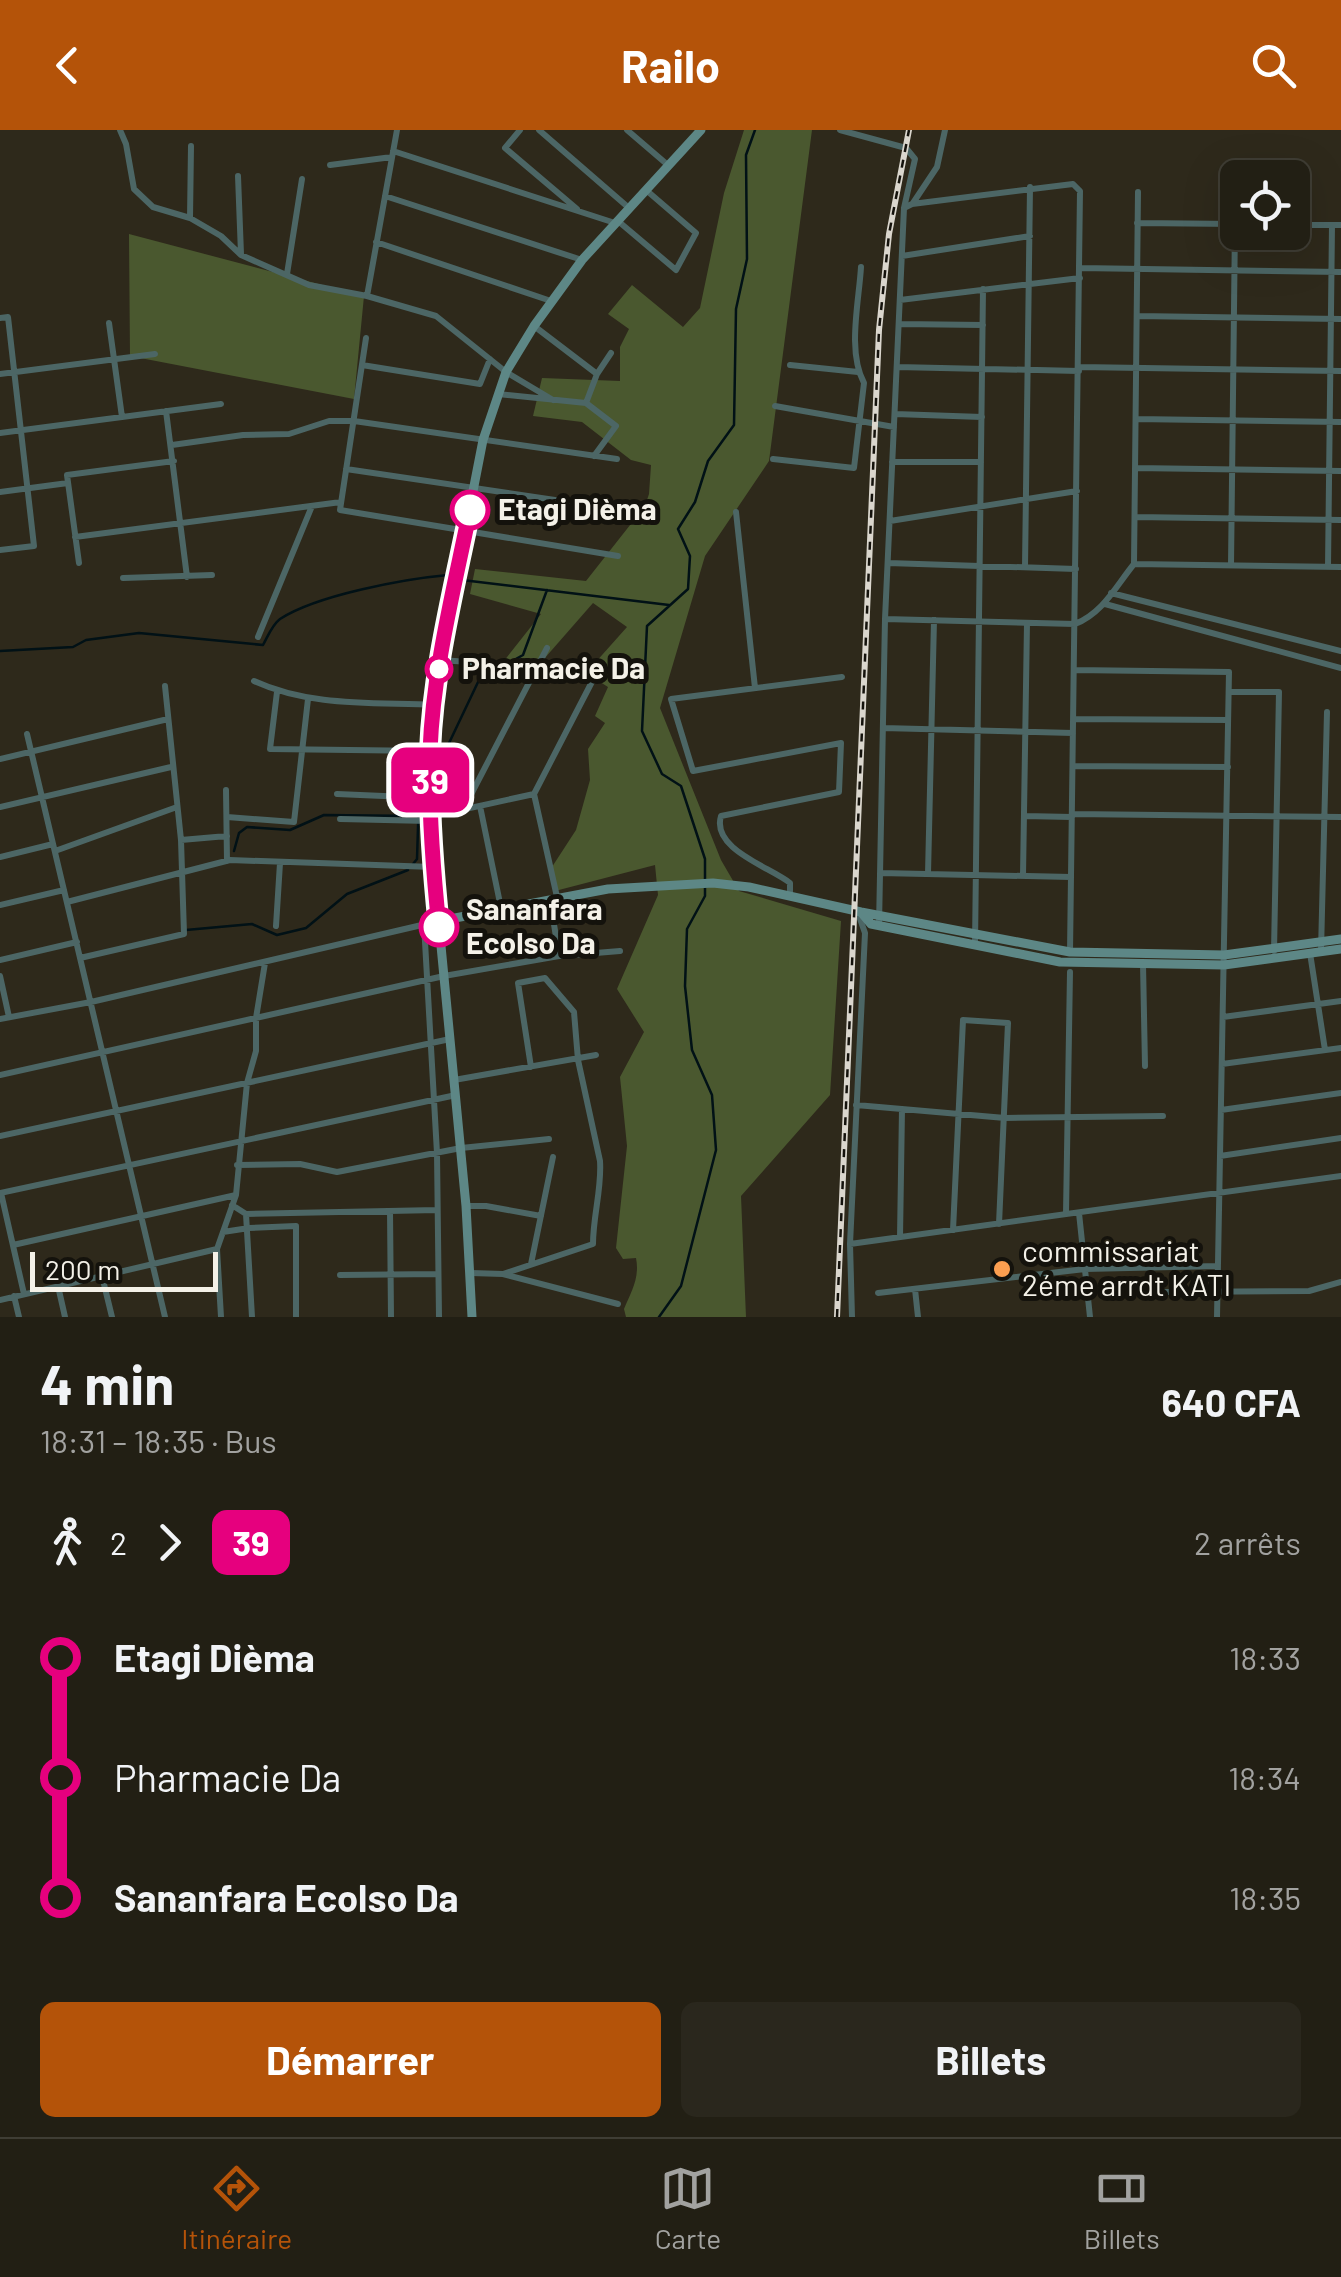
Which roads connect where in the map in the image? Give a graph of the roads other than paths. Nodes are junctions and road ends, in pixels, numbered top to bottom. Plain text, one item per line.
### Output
1 (120, 130) edge
2 (397, 130) edge
3 (520, 130) edge
4 (538, 130) edge
5 (627, 130) edge
6 (840, 130) edge
7 (945, 130) edge
8 (699, 131) edge
9 (191, 146) dead end
10 (393, 154) junction
11 (330, 165) dead end
12 (669, 166) junction
13 (238, 176) dead end
14 (302, 179) dead end
15 (1030, 188) junction
16 (646, 190) junction
17 (1138, 192) dead end
18 (385, 196) junction
19 (908, 206) junction
20 (629, 208) junction
21 (580, 212) junction
22 (190, 218) junction
23 (616, 222) junction
24 (1138, 222) junction
25 (1220, 224) edge
26 (1310, 225) edge
27 (1332, 225) junction
28 (1341, 225) edge
29 (1030, 236) junction
30 (376, 242) junction
31 (1235, 250) edge
32 (241, 255) junction
33 (902, 256) junction
34 (582, 260) junction
35 (862, 267) dead end
36 (1080, 268) junction
37 (1137, 269) junction
38 (1234, 270) junction
39 (1331, 272) junction
40 (1341, 272) edge
41 (286, 274) junction
42 (1080, 278) junction
43 (1029, 284) junction
44 (983, 290) junction
45 (366, 296) junction
46 (900, 300) junction
47 (551, 301) junction
48 (1136, 316) junction
49 (1234, 317) junction
50 (0, 318) edge
51 (1330, 318) junction
52 (1341, 318) edge
53 (109, 323) dead end
54 (899, 324) junction
55 (983, 325) junction
56 (534, 326) junction
57 (366, 338) dead end
58 (610, 353) dead end
59 (156, 354) dead end
60 (490, 358) junction
61 (114, 359) junction
62 (362, 365) junction
63 (790, 365) dead end
64 (897, 367) junction
65 (982, 368) junction
66 (1136, 368) junction
67 (1079, 369) junction
68 (1233, 369) junction
69 (1028, 370) junction
70 (1330, 370) junction
71 (1341, 371) edge
72 (14, 372) junction
73 (506, 372) junction
74 (858, 372) junction
75 (0, 374) edge
76 (597, 374) junction
77 (496, 394) junction
78 (553, 400) junction
79 (586, 403) junction
80 (221, 404) dead end
81 (774, 406) dead end
82 (166, 411) junction
83 (895, 414) junction
84 (982, 416) junction
85 (122, 417) junction
86 (1136, 419) junction
87 (354, 420) junction
88 (1233, 420) junction
89 (860, 421) junction
90 (1330, 422) junction
91 (1341, 422) edge
92 (894, 427) junction
93 (21, 430) junction
94 (0, 433) edge
95 (483, 440) junction
96 (172, 446) junction
97 (594, 456) junction
98 (773, 459) dead end
99 (174, 460) junction
100 (616, 460) dead end
101 (892, 462) junction
102 (981, 462) junction
103 (1135, 468) junction
104 (346, 469) junction
105 (1232, 469) junction
106 (1329, 470) junction
107 (1341, 471) edge
108 (68, 484) junction
109 (474, 488) junction
110 (26, 489) junction
111 (1077, 490) junction
112 (0, 492) edge
113 (1026, 499) junction
114 (341, 502) junction
115 (312, 505) junction
116 (980, 506) junction
117 (628, 511) dead end
118 (736, 512) dead end
119 (1135, 517) junction
120 (1232, 518) junction
121 (1329, 520) junction
122 (1341, 520) edge
123 (890, 521) junction
124 (180, 523) junction
125 (465, 531) junction
126 (76, 537) junction
127 (0, 550) edge
128 (618, 556) dead end
129 (79, 563) dead end
130 (888, 563) junction
131 (1134, 564) junction
132 (980, 566) junction
133 (1232, 566) junction
134 (1328, 567) junction
135 (1341, 567) edge
136 (1024, 568) junction
137 (1076, 569) junction
138 (212, 575) dead end
139 (187, 576) junction
140 (122, 578) dead end
141 (1110, 593) junction
142 (1104, 604) junction
143 (885, 619) junction
144 (934, 620) junction
145 (979, 621) junction
146 (1026, 623) junction
147 (1075, 624) junction
148 (258, 638) dead end
149 (548, 648) dead end
150 (1341, 651) edge
151 (440, 660) junction
152 (498, 664) dead end
153 (1341, 668) edge
154 (1074, 670) junction
155 (596, 674) dead end
156 (842, 677) dead end
157 (254, 681) dead end
158 (165, 686) dead end
159 (756, 688) junction
160 (276, 692) junction
161 (1229, 692) junction
162 (308, 699) junction
163 (434, 706) junction
164 (1327, 712) dead end
165 (168, 719) junction
166 (1074, 719) junction
167 (1228, 720) junction
168 (883, 728) junction
169 (932, 729) junction
170 (977, 730) junction
171 (1025, 732) junction
172 (1074, 733) junction
173 (28, 734) dead end
174 (302, 748) junction
175 (430, 751) junction
176 (32, 752) junction
177 (0, 759) edge
178 (1073, 766) junction
179 (171, 767) junction
180 (1228, 767) junction
181 (226, 790) dead end
182 (337, 794) dead end
183 (534, 794) junction
184 (42, 797) junction
185 (430, 798) junction
186 (480, 806) junction
187 (0, 807) edge
188 (178, 808) junction
189 (463, 810) junction
190 (1024, 816) junction
191 (1072, 816) junction
192 (1227, 816) junction
193 (1277, 816) junction
194 (227, 817) junction
195 (1324, 817) junction
196 (1341, 817) edge
197 (340, 819) dead end
198 (430, 819) junction
199 (227, 836) junction
200 (181, 840) junction
201 (54, 847) junction
202 (0, 856) edge
203 (228, 861) junction
204 (280, 862) junction
205 (433, 867) junction
206 (880, 873) junction
207 (181, 874) junction
208 (928, 874) junction
209 (975, 875) junction
210 (1023, 876) junction
211 (1072, 878) junction
212 (64, 890) junction
213 (790, 897) junction
214 (554, 898) junction
215 (67, 902) junction
216 (0, 906) edge
217 (501, 908) junction
218 (859, 912) junction
219 (879, 920) junction
220 (438, 921) junction
221 (424, 924) junction
222 (276, 926) dead end
223 (1341, 939) edge
224 (975, 940) junction
225 (77, 942) junction
226 (1318, 949) junction
227 (1341, 949) edge
228 (620, 951) dead end
229 (1274, 953) junction
230 (559, 956) junction
231 (80, 958) junction
232 (0, 960) edge
233 (1224, 960) junction
234 (265, 962) junction
235 (1070, 962) junction
236 (1143, 964) junction
237 (0, 976) edge
238 (444, 976) junction
239 (427, 980) junction
240 (1341, 1001) edge
241 (91, 1002) junction
242 (1318, 1004) junction
243 (1223, 1017) junction
244 (4, 1018) edge
245 (256, 1018) junction
246 (450, 1039) junction
247 (431, 1044) junction
248 (1341, 1048) edge
249 (1325, 1050) junction
250 (103, 1052) junction
251 (596, 1055) dead end
252 (578, 1060) junction
253 (1222, 1064) junction
254 (1145, 1066) dead end
255 (532, 1068) junction
256 (0, 1075) edge
257 (454, 1080) junction
258 (247, 1083) junction
259 (1341, 1093) edge
260 (456, 1095) junction
261 (434, 1100) junction
262 (856, 1106) junction
263 (902, 1109) junction
264 (1221, 1110) junction
265 (116, 1111) junction
266 (959, 1114) junction
267 (1163, 1116) dead end
268 (1005, 1118) junction
269 (1068, 1118) junction
270 (0, 1136) edge
271 (549, 1138) dead end
272 (1341, 1138) edge
273 (240, 1141) junction
274 (460, 1148) junction
275 (437, 1153) junction
276 (1220, 1156) junction
277 (553, 1157) dead end
278 (130, 1165) junction
279 (237, 1165) junction
280 (1341, 1176) edge
281 (0, 1192) edge
282 (1219, 1193) junction
283 (236, 1196) junction
284 (232, 1205) junction
285 (466, 1206) junction
286 (437, 1210) junction
287 (390, 1211) junction
288 (1079, 1212) junction
289 (246, 1214) junction
290 (1066, 1214) junction
291 (541, 1216) junction
292 (142, 1217) junction
293 (999, 1224) junction
294 (248, 1228) junction
295 (953, 1230) junction
296 (222, 1232) junction
297 (900, 1237) junction
298 (850, 1244) junction
299 (13, 1245) junction
300 (217, 1249) junction
301 (153, 1264) junction
302 (531, 1264) junction
303 (1218, 1266) junction
304 (1085, 1270) junction
305 (471, 1272) junction
306 (390, 1274) junction
307 (438, 1274) junction
308 (503, 1274) junction
309 (340, 1275) dead end
310 (102, 1276) junction
311 (1341, 1282) edge
312 (58, 1286) junction
313 (915, 1289) junction
314 (1166, 1292) dead end
315 (1218, 1292) junction
316 (878, 1293) dead end
317 (24, 1294) junction
318 (14, 1296) junction
319 (0, 1300) edge
320 (618, 1304) dead end
321 (19, 1317) edge
322 (65, 1317) edge
323 (112, 1317) edge
324 (166, 1317) edge
325 (221, 1317) edge
326 (252, 1317) edge
327 (296, 1317) edge
328 (390, 1317) edge
329 (439, 1317) edge
330 (472, 1317) edge
331 (852, 1317) edge
332 (918, 1317) edge
333 (1090, 1317) edge
334 (1217, 1317) edge

1 - 22 street
2 - 10 street
3 - 21 street
4 - 20 street
5 - 12 street
6 - 19 street
7 - 19 street
8 - 12 main road
9 - 22 street
10 - 11 street
10 - 18 street
10 - 21 street
12 - 16 main road
13 - 32 street
14 - 41 street
15 - 19 street
15 - 29 street
15 - 36 street
16 - 20 main road
16 - 23 street
17 - 24 street
18 - 30 street
18 - 34 street
19 - 33 street
20 - 23 main road
21 - 23 street
22 - 32 street
23 - 34 main road
24 - 25 street
24 - 37 street
26 - 27 street
27 - 28 street
27 - 39 street
29 - 33 street
29 - 43 street
30 - 45 street
30 - 47 street
31 - 38 street
32 - 41 street
33 - 46 street
34 - 47 main road
35 - 74 street
36 - 37 street
36 - 42 street
37 - 38 street
37 - 48 street
38 - 39 street
38 - 49 street
39 - 40 street
39 - 51 street
41 - 45 street
42 - 43 street
42 - 67 street
43 - 44 street
43 - 69 street
44 - 46 street
44 - 55 street
45 - 60 street
46 - 54 street
47 - 56 main road
48 - 49 street
48 - 66 street
49 - 51 street
49 - 68 street
50 - 72 street
51 - 52 street
51 - 70 street
53 - 61 street
54 - 55 street
54 - 64 street
55 - 65 street
56 - 73 main road
56 - 76 street
57 - 62 street
58 - 76 street
59 - 61 street
60 - 62 street
60 - 73 street
61 - 72 street
61 - 85 street
62 - 87 street
63 - 74 street
64 - 65 street
64 - 83 street
65 - 69 street
65 - 84 street
66 - 67 street
66 - 68 street
66 - 86 street
67 - 69 street
67 - 111 street
68 - 70 street
68 - 88 street
69 - 113 street
70 - 71 street
70 - 90 street
72 - 75 street
72 - 93 street
73 - 77 main road
73 - 78 street
74 - 89 street
76 - 79 street
77 - 78 street
77 - 95 main road
78 - 79 street
79 - 97 street
80 - 82 street
81 - 89 street
82 - 85 street
82 - 96 street
83 - 84 street
83 - 92 street
84 - 102 street
85 - 93 street
86 - 88 street
86 - 103 street
87 - 95 street
87 - 96 street
87 - 104 street
88 - 90 street
88 - 105 street
89 - 92 street
89 - 98 street
90 - 91 street
90 - 106 street
92 - 101 street
93 - 94 street
93 - 110 street
95 - 97 street
95 - 109 main road
96 - 99 street
97 - 100 street
99 - 108 street
99 - 124 street
101 - 102 street
101 - 123 street
102 - 116 street
103 - 105 street
103 - 119 street
104 - 109 street
104 - 114 street
105 - 106 street
105 - 120 street
106 - 107 street
106 - 121 street
108 - 110 street
108 - 126 street
109 - 117 street
109 - 125 main road
110 - 112 street
110 - 127 street
111 - 113 street
111 - 137 street
113 - 116 street
113 - 136 street
114 - 115 street
114 - 125 street
115 - 124 street
115 - 148 street
116 - 123 street
116 - 132 street
118 - 159 street
119 - 120 street
119 - 131 street
120 - 121 street
120 - 133 street
121 - 122 street
121 - 134 street
123 - 130 street
124 - 126 street
124 - 139 street
125 - 128 street
125 - 151 main road
126 - 129 street
130 - 132 street
130 - 143 street
131 - 133 street
131 - 141 street
132 - 136 street
132 - 145 street
133 - 134 street
134 - 135 street
136 - 137 street
137 - 147 street
138 - 139 street
139 - 140 street
141 - 142 street
141 - 150 street
142 - 147 street
142 - 153 street
143 - 144 street
143 - 168 street
144 - 145 street
144 - 169 street
145 - 146 street
145 - 170 street
146 - 147 street
146 - 171 street
147 - 154 street
149 - 189 street
151 - 152 street
151 - 163 main road
154 - 161 street
154 - 166 street
155 - 183 street
156 - 159 street
157 - 160 street
158 - 165 street
159 - 213 street
160 - 162 street
160 - 174 street
161 - 167 street
161 - 193 street
162 - 163 street
162 - 174 street
163 - 175 main road
164 - 195 street
165 - 176 street
165 - 179 street
166 - 167 street
166 - 172 street
167 - 180 street
168 - 169 street
168 - 206 street
169 - 170 street
169 - 208 street
170 - 171 street
170 - 209 street
171 - 172 street
171 - 190 street
172 - 178 street
173 - 176 street
174 - 175 street
174 - 194 street
175 - 185 main road
176 - 177 street
176 - 184 street
178 - 180 street
178 - 191 street
179 - 184 street
179 - 188 street
180 - 192 street
181 - 194 street
182 - 185 street
183 - 186 street
183 - 214 street
184 - 187 street
184 - 201 street
185 - 198 main road
186 - 189 street
186 - 217 street
188 - 200 street
188 - 201 street
189 - 198 street
190 - 191 street
190 - 210 street
191 - 192 street
191 - 211 street
192 - 193 street
192 - 233 street
193 - 195 street
193 - 229 street
194 - 199 street
195 - 196 street
195 - 226 street
197 - 198 street
198 - 205 main road
199 - 200 street
199 - 203 street
200 - 207 street
201 - 202 street
201 - 212 street
203 - 204 street
203 - 207 street
204 - 205 street
204 - 222 street
205 - 220 main road
206 - 208 street
206 - 219 street
207 - 215 street
207 - 231 street
208 - 209 street
209 - 210 street
209 - 224 street
210 - 211 street
211 - 235 street
212 - 215 street
212 - 216 street
213 - 214 main road
213 - 218 main road
214 - 217 main road
214 - 230 street
215 - 225 street
217 - 220 main road
218 - 219 main road
218 - 262 street
219 - 224 main road
220 - 221 street
220 - 238 main road
221 - 234 street
221 - 239 street
223 - 226 main road
224 - 235 main road
225 - 231 street
225 - 232 street
226 - 227 main road
226 - 229 main road
226 - 242 street
228 - 230 street
229 - 233 main road
230 - 238 street
231 - 241 street
233 - 235 main road
233 - 236 main road
233 - 243 street
234 - 241 street
234 - 245 street
235 - 236 main road
235 - 269 street
236 - 254 street
237 - 244 street
238 - 239 street
238 - 246 main road
239 - 245 street
239 - 247 street
240 - 242 street
241 - 244 street
241 - 250 street
242 - 243 street
242 - 249 street
243 - 253 street
245 - 250 street
245 - 258 street
246 - 247 street
246 - 257 main road
247 - 258 street
247 - 261 street
248 - 249 street
249 - 253 street
250 - 256 street
250 - 265 street
251 - 252 street
252 - 255 street
252 - 255 street
252 - 302 street
253 - 264 street
255 - 257 street
257 - 260 main road
258 - 265 street
258 - 273 street
259 - 264 street
260 - 261 street
260 - 274 main road
261 - 273 street
261 - 275 street
262 - 263 street
262 - 298 street
263 - 266 street
263 - 297 street
264 - 276 street
265 - 270 street
265 - 278 street
266 - 268 street
266 - 268 street
266 - 295 street
267 - 269 street
268 - 269 street
268 - 293 street
269 - 290 street
271 - 274 street
272 - 276 street
273 - 278 street
273 - 279 street
274 - 275 street
274 - 285 main road
275 - 279 street
275 - 286 street
276 - 282 street
277 - 291 street
278 - 281 street
278 - 292 street
279 - 283 street
280 - 282 street
281 - 299 street
282 - 288 street
282 - 303 street
283 - 284 street
283 - 292 street
284 - 289 street
284 - 296 street
285 - 291 street
285 - 305 main road
286 - 287 street
286 - 307 street
287 - 289 street
287 - 306 street
288 - 290 street
288 - 304 street
289 - 294 street
290 - 293 street
291 - 302 street
292 - 299 street
292 - 301 street
293 - 295 street
294 - 296 street
294 - 326 street
294 - 327 street
295 - 297 street
296 - 300 street
297 - 298 street
298 - 331 street
299 - 317 street
300 - 301 street
300 - 325 street
301 - 310 street
301 - 324 street
302 - 308 street
303 - 304 street
303 - 315 street
304 - 313 street
304 - 333 street
305 - 308 street
305 - 330 main road
306 - 307 street
306 - 309 street
306 - 328 street
307 - 329 street
308 - 320 street
310 - 312 street
310 - 323 street
311 - 315 street
312 - 317 street
312 - 322 street
313 - 316 street
313 - 332 street
314 - 315 street
315 - 334 street
317 - 318 street
318 - 319 street
318 - 321 street

